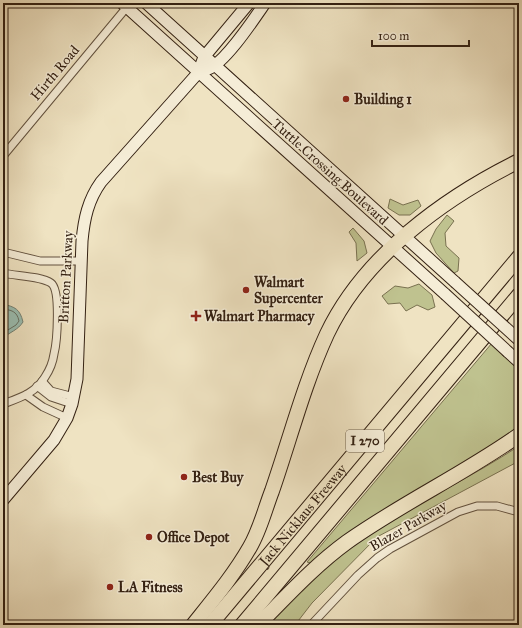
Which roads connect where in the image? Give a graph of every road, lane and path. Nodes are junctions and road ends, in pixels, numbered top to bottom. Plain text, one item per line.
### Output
1 (146, 3) edge
2 (248, 3) edge
3 (265, 3) edge
4 (125, 5) edge
5 (204, 57) junction
6 (215, 66) junction
7 (198, 73) junction
8 (3, 156) edge
9 (519, 162) edge
10 (342, 203) junction
11 (405, 237) junction
12 (392, 247) junction
13 (3, 252) edge
14 (519, 257) edge
15 (81, 261) junction
16 (370, 271) junction
17 (3, 273) edge
18 (519, 295) edge
19 (519, 340) edge
20 (519, 362) edge
21 (40, 384) junction
22 (50, 394) junction
23 (26, 395) junction
24 (73, 401) junction
25 (3, 404) edge
26 (43, 407) junction
27 (67, 418) junction
28 (519, 435) edge
29 (3, 500) edge
30 (519, 512) edge
31 (193, 625) edge
32 (210, 625) edge
33 (242, 625) edge
34 (258, 625) edge
35 (311, 625) edge

1 - 5 main road, Tuttle Crossing Boulevard
2 - 5 main road
3 - 6 main road
4 - 7 main road, Tuttle Crossing Boulevard
4 - 8 street, Hirth Road
5 - 6 main road, Tuttle Crossing Boulevard
5 - 7 main road
6 - 7 main road
6 - 11 main road, Tuttle Crossing Boulevard
7 - 10 main road, Tuttle Crossing Boulevard
7 - 15 main road, Britton Parkway
9 - 11 highway
10 - 12 main road, Tuttle Crossing Boulevard
10 - 16 main road
11 - 12 highway
11 - 19 main road, Tuttle Crossing Boulevard, bridge
12 - 16 highway
12 - 20 main road, Tuttle Crossing Boulevard, bridge
13 - 15 street
14 - 32 highway, Jack Nicklaus Freeway / I 270
15 - 24 main road, Britton Parkway
16 - 31 highway
17 - 21 street
18 - 33 highway, Jack Nicklaus Freeway / I 270
21 - 22 street
21 - 23 street
22 - 24 street
22 - 26 street
23 - 25 street
23 - 26 street
24 - 27 main road, Britton Parkway
26 - 27 street
27 - 29 main road, Britton Parkway
28 - 34 highway
30 - 35 street, Blazer Parkway

